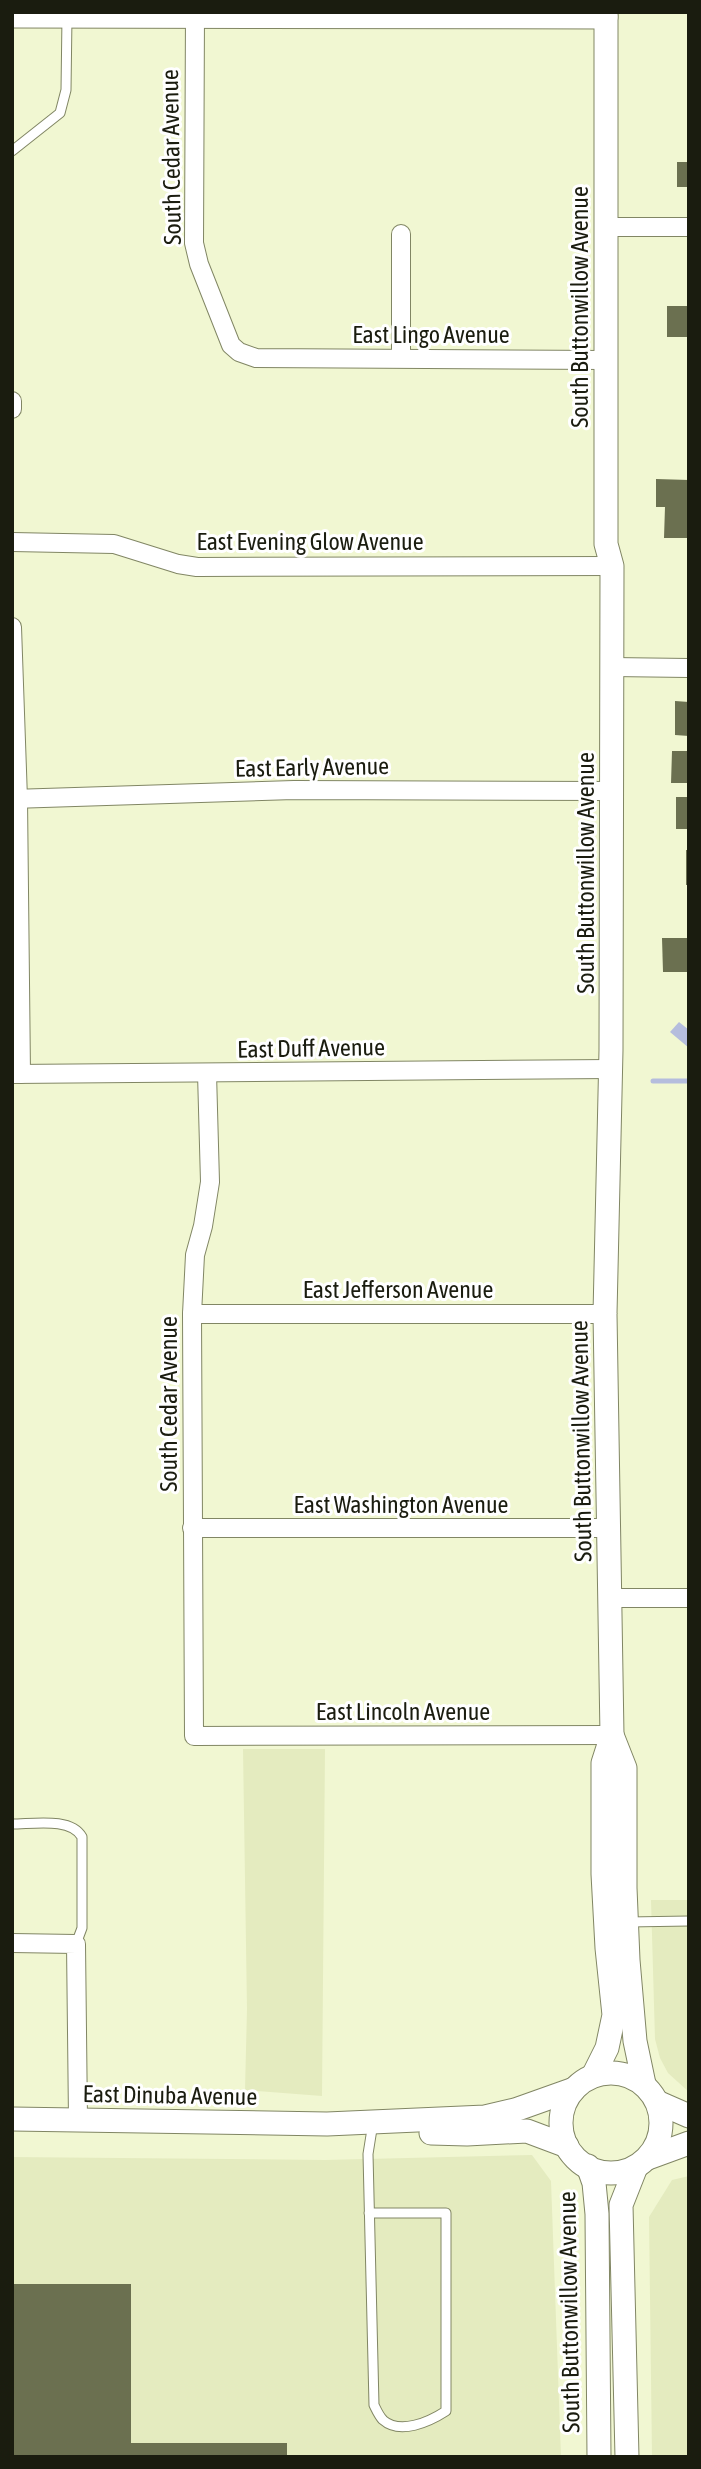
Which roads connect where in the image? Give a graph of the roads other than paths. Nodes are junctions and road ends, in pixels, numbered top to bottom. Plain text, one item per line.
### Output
1 (195, 15) edge
2 (606, 15) edge
3 (12, 16) edge
4 (67, 17) junction
5 (12, 151) edge
6 (606, 227) junction
7 (689, 227) edge
8 (401, 234) dead end
9 (256, 358) joint
10 (401, 358) junction
11 (605, 360) junction
12 (12, 401) edge
13 (12, 409) edge
14 (12, 542) edge
15 (612, 566) junction
16 (12, 627) edge
17 (612, 667) junction
18 (689, 668) edge
19 (612, 791) junction
20 (15, 799) edge
21 (611, 1069) junction
22 (207, 1073) junction
23 (17, 1074) edge
24 (192, 1314) junction
25 (605, 1314) junction
26 (192, 1528) junction
27 (609, 1528) junction
28 (611, 1598) junction
29 (689, 1598) edge
30 (612, 1735) junction
31 (194, 1736) joint
32 (12, 1824) edge
33 (689, 1921) edge
34 (626, 1922) junction
35 (12, 1943) edge
36 (76, 1944) junction
37 (583, 2083) junction
38 (651, 2093) junction
39 (689, 2116) edge
40 (12, 2119) edge
41 (79, 2119) junction
42 (327, 2124) junction
43 (372, 2129) junction
44 (689, 2143) edge
45 (567, 2146) junction
46 (642, 2162) junction
47 (589, 2166) junction
48 (369, 2213) junction
49 (599, 2457) edge
50 (626, 2457) edge

1 - 2 street
1 - 4 street
1 - 9 street, South Cedar Avenue
2 - 6 street, South Buttonwillow Avenue
3 - 4 street
4 - 5 lane
6 - 7 street
6 - 11 street, South Buttonwillow Avenue
8 - 10 street
9 - 10 street, East Lingo Avenue
10 - 11 street, East Lingo Avenue
11 - 15 street, South Buttonwillow Avenue
12 - 13 street
14 - 15 street, East Evening Glow Avenue
15 - 17 street, South Buttonwillow Avenue
16 - 20 street
17 - 18 street
17 - 19 street, South Buttonwillow Avenue
19 - 20 street, East Early Avenue
19 - 21 street, South Buttonwillow Avenue
20 - 23 street
21 - 22 street, East Duff Avenue
21 - 25 street, South Buttonwillow Avenue
22 - 23 street, East Duff Avenue
22 - 24 street, South Cedar Avenue
24 - 25 street, East Jefferson Avenue
24 - 26 street, South Cedar Avenue
25 - 27 street, South Buttonwillow Avenue
26 - 27 street, East Washington Avenue
26 - 31 street, South Cedar Avenue
27 - 28 street, South Buttonwillow Avenue
28 - 29 street
28 - 30 street, South Buttonwillow Avenue
30 - 31 street, East Lincoln Avenue
30 - 34 street, South Buttonwillow Avenue
30 - 37 street, South Buttonwillow Avenue
32 - 36 lane
33 - 34 lane
34 - 38 street, South Buttonwillow Avenue
35 - 36 street
36 - 41 street
37 - 38 street
37 - 42 street, East Dinuba Avenue
37 - 45 street
38 - 39 street
38 - 46 street
40 - 41 street, East Dinuba Avenue
41 - 42 street, East Dinuba Avenue
42 - 43 street, East Dinuba Avenue
43 - 45 street, East Dinuba Avenue
43 - 48 lane
44 - 46 street
45 - 47 street
46 - 47 street
46 - 50 street
47 - 49 street, South Buttonwillow Avenue
48 - 48 lane

